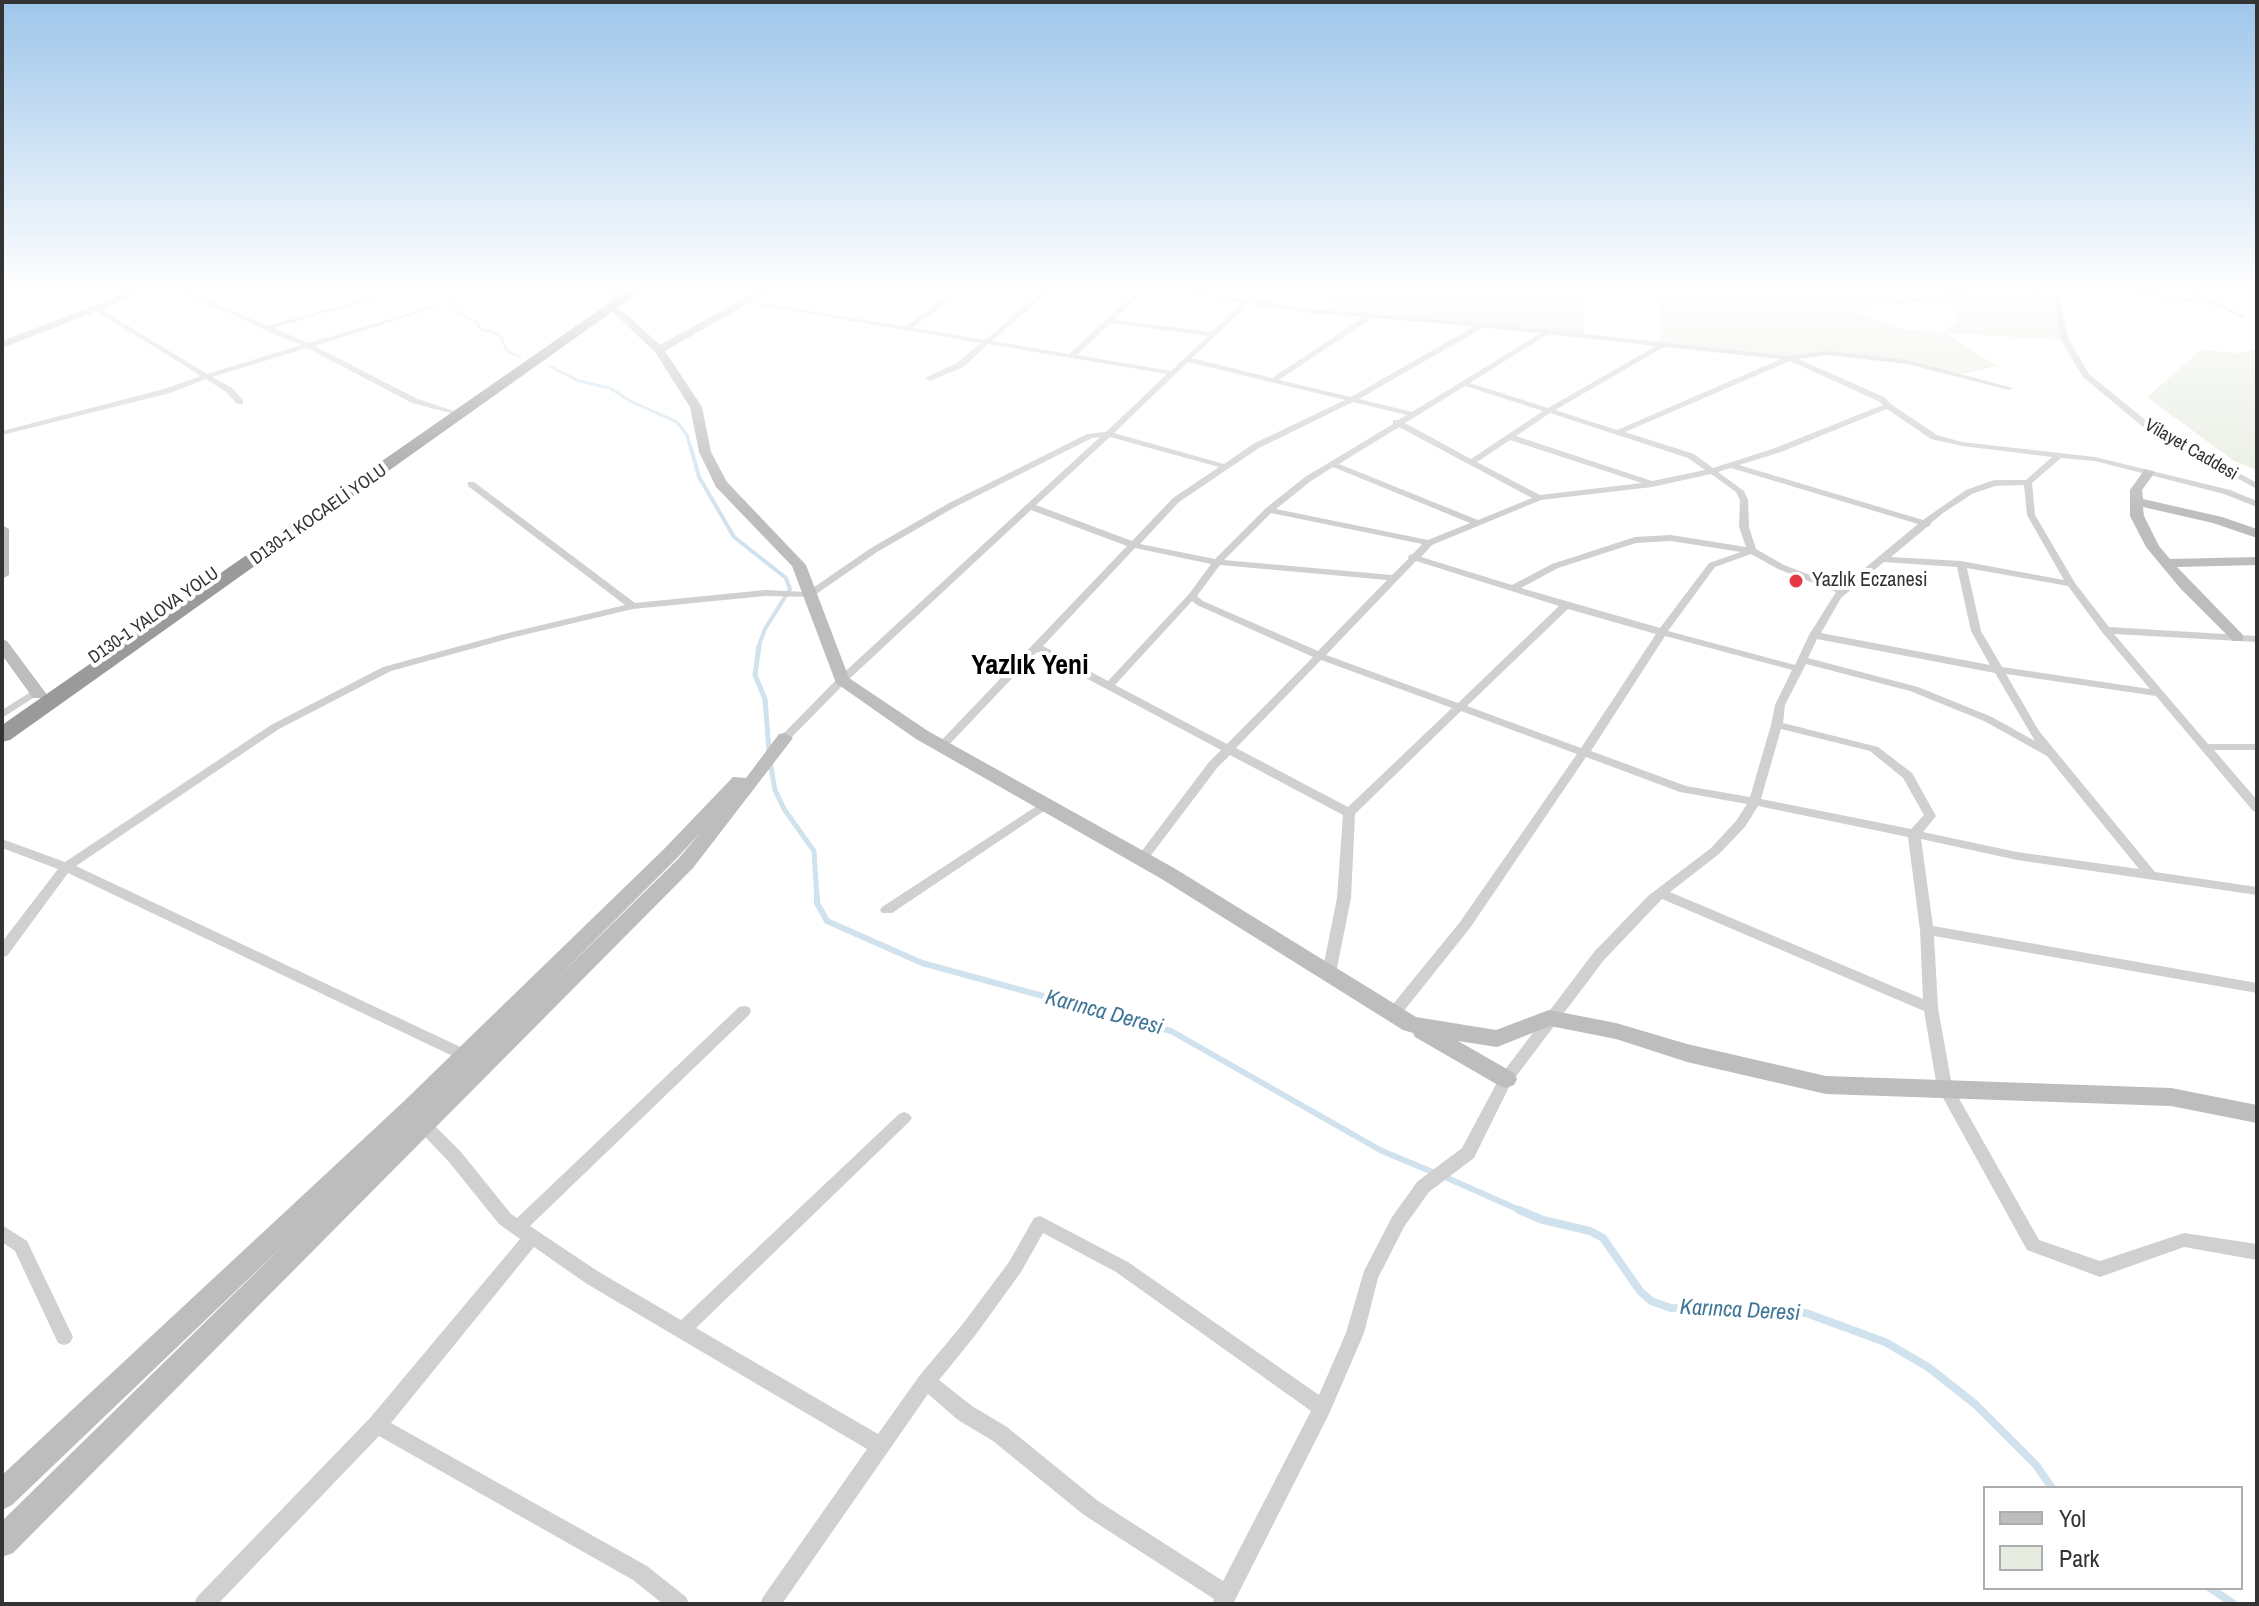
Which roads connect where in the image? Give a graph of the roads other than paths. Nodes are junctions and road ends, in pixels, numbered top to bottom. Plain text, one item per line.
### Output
1 (192, 367) edge
2 (238, 367) edge
3 (349, 367) edge
4 (514, 367) edge
5 (517, 367) edge
6 (670, 367) edge
7 (956, 367) edge
8 (1135, 367) edge
9 (1177, 367) edge
10 (1221, 367) edge
11 (1293, 367) edge
12 (1409, 367) edge
13 (1493, 367) edge
14 (1625, 367) edge
15 (1769, 367) edge
16 (1810, 367) edge
17 (1926, 367) edge
18 (2080, 367) edge
19 (1171, 373) junction
20 (207, 376) junction
21 (930, 379) dead end
22 (1275, 379) junction
23 (1466, 384) junction
24 (2009, 388) dead end
25 (1355, 398) junction
26 (240, 402) dead end
27 (1888, 406) junction
28 (1550, 410) junction
29 (450, 411) junction
30 (1411, 414) junction
31 (1396, 422) junction
32 (2, 433) edge
33 (1617, 433) junction
34 (1108, 434) junction
35 (1510, 437) junction
36 (2059, 455) junction
37 (1473, 461) junction
38 (1332, 464) junction
39 (1730, 465) junction
40 (1224, 466) junction
41 (1712, 471) junction
42 (2149, 472) junction
43 (2028, 482) junction
44 (471, 484) dead end
45 (1652, 484) junction
46 (2257, 486) edge
47 (1539, 498) junction
48 (2137, 502) junction
49 (2257, 504) edge
50 (1032, 507) junction
51 (1269, 510) junction
52 (1476, 522) junction
53 (1927, 524) junction
54 (2, 529) edge
55 (2257, 534) edge
56 (1429, 543) junction
57 (1133, 545) junction
58 (1752, 551) junction
59 (1412, 557) junction
60 (1885, 559) junction
61 (2257, 561) edge
62 (1217, 562) junction
63 (2166, 563) junction
64 (1961, 564) junction
65 (2, 575) edge
66 (1393, 578) junction
67 (2071, 584) junction
68 (1513, 588) junction
69 (1844, 591) junction
70 (802, 594) junction
71 (1192, 596) junction
72 (1566, 605) junction
73 (633, 606) junction
74 (2106, 630) junction
75 (1662, 632) junction
76 (1814, 635) junction
77 (2238, 638) junction
78 (2257, 639) edge
79 (2, 644) edge
80 (1036, 647) junction
81 (1320, 656) junction
82 (1800, 664) junction
83 (1998, 670) junction
84 (842, 680) junction
85 (1101, 682) junction
86 (38, 693) junction
87 (2158, 693) junction
88 (1461, 708) junction
89 (2, 718) edge
90 (1777, 725) junction
91 (2, 735) edge
92 (785, 738) joint
93 (942, 746) junction
94 (2205, 747) junction
95 (2257, 747) edge
96 (1228, 750) junction
97 (1583, 754) junction
98 (2053, 755) junction
99 (748, 780) junction
100 (1754, 802) junction
101 (1046, 804) junction
102 (2257, 808) edge
103 (1349, 813) junction
104 (1914, 834) junction
105 (2, 843) edge
106 (1142, 859) junction
107 (66, 867) junction
108 (2152, 877) junction
109 (2257, 891) edge
110 (1660, 893) junction
111 (887, 910) dead end
112 (1927, 930) junction
113 (2, 952) edge
114 (1329, 973) junction
115 (2257, 988) edge
116 (1931, 1008) junction
117 (744, 1011) dead end
118 (1402, 1018) junction
119 (1549, 1018) junction
120 (464, 1055) junction
121 (1506, 1079) junction
122 (1945, 1087) junction
123 (2257, 1114) edge
124 (416, 1118) junction
125 (904, 1118) dead end
126 (2, 1232) edge
127 (525, 1232) junction
128 (2257, 1252) edge
129 (682, 1330) junction
130 (64, 1337) dead end
131 (926, 1381) junction
132 (1322, 1408) junction
133 (377, 1425) junction
134 (881, 1446) junction
135 (2, 1495) edge
136 (2, 1542) edge
137 (1224, 1600) edge
138 (204, 1604) edge
139 (679, 1604) edge
140 (770, 1604) edge

1 - 20 street
2 - 20 street
3 - 29 street
4 - 29 highway, D130-1 YALOVA YOLU
5 - 91 highway, D130-1 KOCAELİ YOLU
6 - 70 street
7 - 21 street
8 - 19 street
9 - 19 street
10 - 22 street
11 - 22 street
12 - 25 street
13 - 23 street
14 - 28 street
15 - 33 street
16 - 27 street
17 - 24 street
18 - 46 street, Vilayet Caddesi
19 - 34 street
20 - 26 street
20 - 32 street
22 - 25 street
23 - 28 street
23 - 30 street
25 - 30 street
25 - 40 street
27 - 36 street
27 - 39 street
28 - 33 street
28 - 35 street
29 - 86 highway, D130-1 YALOVA YOLU
30 - 31 street
31 - 37 street
31 - 38 street
33 - 41 street
34 - 40 street
34 - 50 street
34 - 70 street
35 - 37 street
35 - 45 street
36 - 42 street
36 - 43 street
37 - 47 street
38 - 51 street
38 - 52 street
39 - 41 street
39 - 53 street
40 - 57 street
41 - 45 street
41 - 58 street
42 - 48 street
42 - 49 street
43 - 53 street
43 - 67 street
44 - 73 street
45 - 47 street
47 - 52 street
48 - 55 street
48 - 63 street
50 - 57 street
50 - 84 street
51 - 56 street
51 - 62 street
52 - 56 street
53 - 60 street
54 - 65 street
56 - 59 street
57 - 62 street
57 - 80 street
58 - 68 street
58 - 69 street
58 - 75 street
59 - 66 street
59 - 68 street
60 - 64 street
60 - 69 street
61 - 63 street
62 - 66 street
62 - 71 street
63 - 77 street
64 - 67 street
64 - 83 street
66 - 81 street
67 - 74 street
68 - 72 street
69 - 76 street
70 - 73 street
70 - 84 street
71 - 81 street
71 - 85 street
72 - 75 street
72 - 88 street
73 - 107 street
74 - 77 street
74 - 87 street
75 - 82 street
75 - 97 street
76 - 82 street
76 - 83 street
77 - 78 street
79 - 86 street
80 - 85 street
80 - 93 street
81 - 88 street
81 - 96 street
82 - 90 street
82 - 98 street
83 - 87 street
83 - 98 street
84 - 92 street
84 - 93 street
85 - 96 street
86 - 89 highway, D130-1 YALOVA YOLU
87 - 94 street
88 - 97 street
88 - 103 street
90 - 100 street
90 - 104 street
92 - 99 street
93 - 101 street
94 - 95 street
94 - 102 street
96 - 103 street
96 - 106 street
97 - 100 street
97 - 118 street
98 - 108 street
99 - 120 street
99 - 124 street
100 - 104 street
100 - 110 street
101 - 106 street
101 - 111 street
103 - 114 street
104 - 108 street
104 - 112 street
105 - 107 street
106 - 114 street
107 - 113 street
107 - 120 street
108 - 109 street
110 - 116 street
110 - 119 street
112 - 115 street
112 - 116 street
114 - 118 street
116 - 122 street
117 - 127 street
118 - 119 street
118 - 121 street
119 - 121 street
119 - 122 street
120 - 124 street
121 - 132 street
122 - 123 street
122 - 128 street
124 - 127 street
124 - 135 street
124 - 136 street
125 - 129 street
126 - 130 street
127 - 129 street
127 - 133 street
129 - 134 street
131 - 132 street
131 - 134 street
131 - 137 street
132 - 137 street
133 - 138 street
133 - 139 street
134 - 140 street

